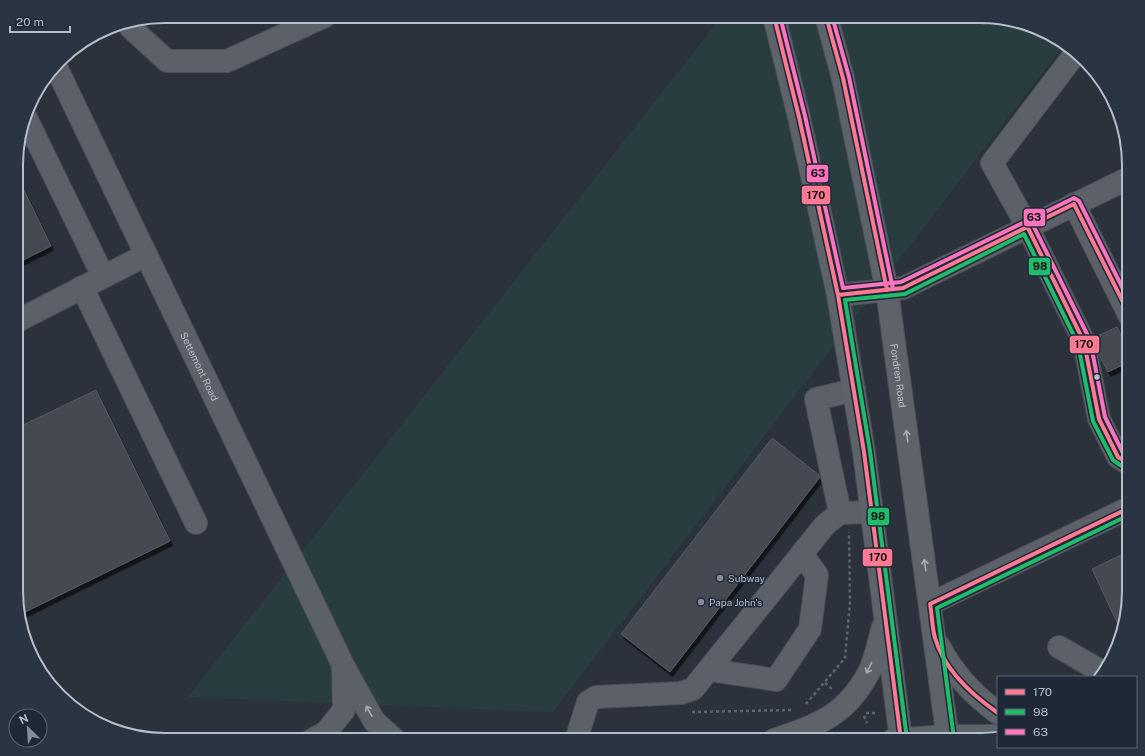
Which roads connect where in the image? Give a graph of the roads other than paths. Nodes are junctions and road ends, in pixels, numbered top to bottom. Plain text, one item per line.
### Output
1 (310, 23) edge
2 (776, 23) edge
3 (828, 23) edge
4 (131, 27) edge
5 (1073, 57) edge
6 (58, 71) edge
7 (29, 124) edge
8 (1122, 181) edge
9 (1074, 204) junction
10 (1027, 226) junction
11 (146, 255) junction
12 (103, 276) junction
13 (82, 286) junction
14 (887, 290) junction
15 (838, 295) junction
16 (1122, 301) edge
17 (23, 318) edge
18 (854, 390) junction
19 (1122, 460) edge
20 (1122, 511) edge
21 (844, 512) junction
22 (872, 512) junction
23 (196, 523) dead end
24 (802, 554) junction
25 (930, 604) junction
26 (885, 618) junction
27 (936, 640) junction
28 (1059, 647) dead end
29 (343, 665) junction
30 (710, 670) junction
31 (1098, 670) edge
32 (997, 712) edge
33 (324, 733) edge
34 (387, 733) edge
35 (578, 733) edge
36 (793, 733) edge
37 (900, 733) edge
38 (947, 733) edge

1 - 4 street
2 - 15 main road
3 - 14 main road, Fondren Road
5 - 10 street
6 - 11 street, Settemont Road
7 - 12 street
8 - 9 street
9 - 10 street
9 - 16 street
10 - 14 street
10 - 19 street
11 - 12 street
11 - 29 street, Settemont Road
12 - 13 street
13 - 17 street
13 - 23 street
14 - 15 main road
25 -> 14 main road, Fondren Road
15 - 18 main road
18 - 21 street
18 - 22 main road
20 - 25 street
21 - 22 street
21 - 24 street
22 - 26 main road
24 - 30 street
24 - 30 street
25 - 27 main road, Fondren Road
26 -> 36 main road
26 - 37 main road
27 - 32 main road
27 - 38 main road, Fondren Road
28 - 31 street
29 - 33 street, Settemont Road
34 -> 29 street, Settemont Road
30 - 35 street

